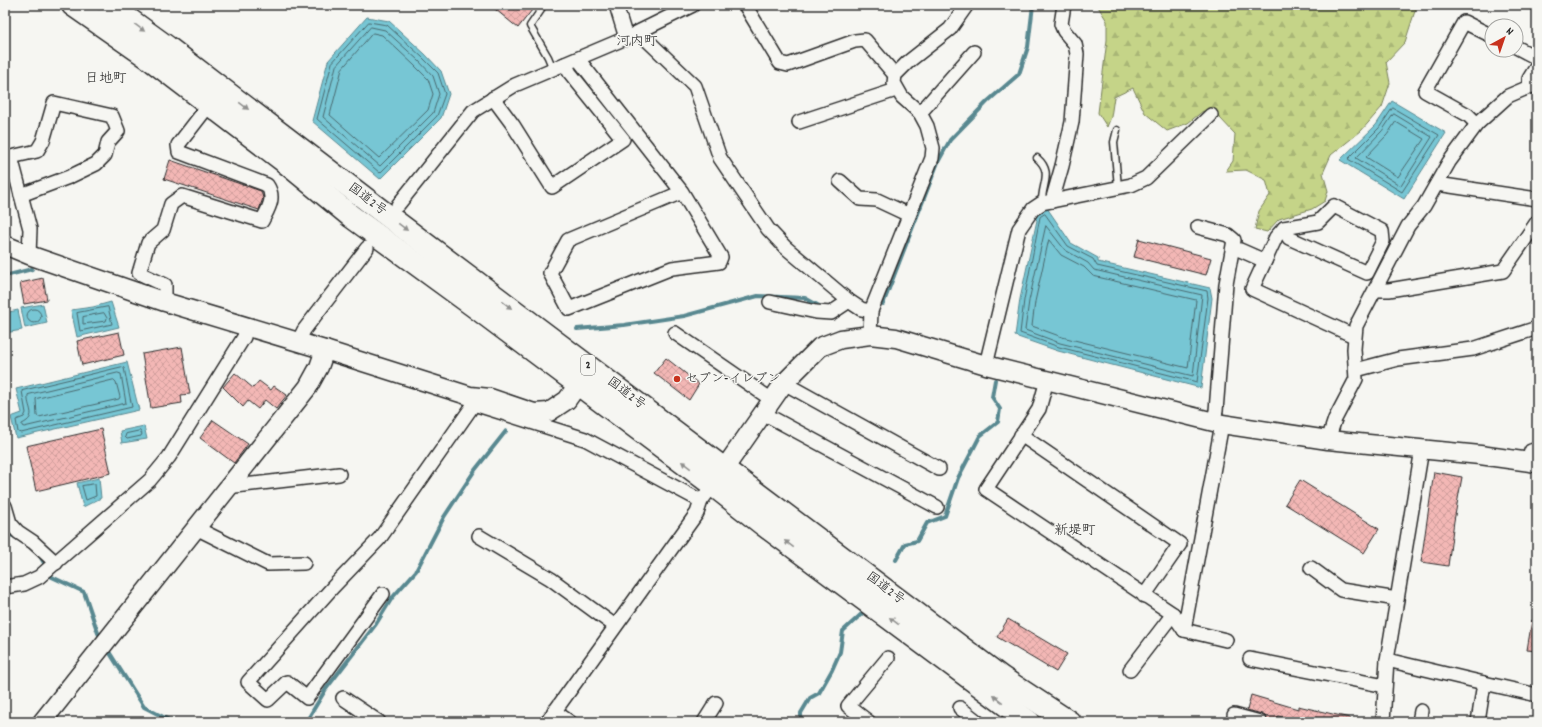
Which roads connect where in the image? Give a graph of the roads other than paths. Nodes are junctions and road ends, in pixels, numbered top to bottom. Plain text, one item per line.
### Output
1 (73, 5) edge
2 (108, 5) edge
3 (538, 5) edge
4 (616, 5) edge
5 (692, 5) edge
6 (745, 5) edge
7 (967, 5) edge
8 (1064, 5) edge
9 (640, 31) junction
10 (1484, 32) edge
11 (626, 38) junction
12 (1524, 51) edge
13 (974, 52) dead end
14 (1537, 58) edge
15 (578, 59) junction
16 (559, 66) junction
17 (1537, 66) edge
18 (895, 75) junction
19 (1533, 86) edge
20 (896, 90) junction
21 (493, 98) junction
22 (209, 105) junction
23 (920, 113) junction
24 (1211, 115) dead end
25 (799, 122) dead end
26 (1477, 124) junction
27 (1117, 130) dead end
28 (1037, 158) dead end
29 (8, 159) edge
30 (840, 181) dead end
31 (1437, 184) junction
32 (1118, 187) junction
33 (682, 192) junction
34 (21, 196) junction
35 (1537, 199) edge
36 (1047, 202) junction
37 (398, 204) dead end
38 (909, 215) junction
39 (1537, 222) edge
40 (1198, 227) dead end
41 (1284, 228) junction
42 (5, 245) edge
43 (367, 248) dead end
44 (1234, 249) junction
45 (29, 256) junction
46 (1265, 261) junction
47 (1376, 290) junction
48 (849, 301) junction
49 (165, 302) junction
50 (770, 302) dead end
51 (871, 311) junction
52 (246, 327) junction
53 (1537, 328) edge
54 (675, 333) dead end
55 (870, 335) junction
56 (1354, 336) junction
57 (298, 342) junction
58 (325, 350) junction
59 (986, 364) junction
60 (1356, 370) junction
61 (584, 376) junction
62 (1047, 380) junction
63 (784, 383) junction
64 (472, 400) junction
65 (768, 407) junction
66 (1217, 423) junction
67 (1021, 435) junction
68 (1328, 440) junction
69 (1422, 449) junction
70 (1534, 458) edge
71 (939, 469) dead end
72 (339, 474) dead end
73 (713, 484) junction
74 (228, 487) junction
75 (5, 506) edge
76 (937, 507) dead end
77 (196, 528) junction
78 (479, 536) dead end
79 (56, 563) junction
80 (304, 563) dead end
81 (1311, 568) dead end
82 (5, 588) edge
83 (383, 594) dead end
84 (1144, 596) junction
85 (1397, 599) junction
86 (1172, 614) junction
87 (615, 626) junction
88 (1184, 630) junction
89 (1226, 640) dead end
90 (888, 658) dead end
91 (1250, 659) dead end
92 (1387, 660) junction
93 (1130, 670) dead end
94 (1484, 683) junction
95 (1385, 686) junction
96 (1537, 695) edge
97 (343, 698) dead end
98 (716, 703) dead end
99 (960, 708) dead end
100 (1234, 715) dead end
101 (550, 717) edge
102 (42, 722) edge
103 (379, 722) edge
104 (570, 722) edge
105 (704, 722) edge
106 (869, 722) edge
107 (978, 722) edge
108 (1029, 722) edge
109 (1069, 722) edge
110 (1260, 722) edge
111 (1383, 722) edge
112 (1478, 722) edge

1 - 22 highway, 国道2号 / 2
2 -> 61 highway, 国道2号 / 2
3 - 16 lane
4 - 11 street
5 - 9 street
6 - 18 street
7 - 18 street
8 - 36 street
9 - 11 street
9 - 48 street
10 - 26 street
11 - 15 street
12 - 14 street
13 - 23 street
15 - 16 street
15 - 33 street
16 - 21 street
16 - 21 street
17 - 19 street
18 - 20 street
19 - 26 street
20 - 23 street
20 - 25 street
21 - 37 street
22 - 49 street
22 - 61 highway, 国道2号 / 2
23 - 38 street
24 - 32 street
26 - 31 street
27 - 32 lane
28 - 36 lane
29 - 34 street
29 - 34 street
30 - 38 street
31 - 35 street
31 - 47 street
32 - 36 street
33 - 33 street
34 - 45 street
36 - 59 street
38 - 51 street
39 - 47 street
40 - 44 street
41 - 41 street
41 - 46 street
42 - 45 street
43 - 57 street
44 - 46 street
44 - 66 street
45 - 49 street
46 - 56 street
47 - 56 street
48 - 50 street
48 - 51 street
49 - 52 street
51 - 55 street
52 - 57 street
52 - 79 street
53 - 60 street
54 - 65 street
55 - 59 street
55 - 63 street
56 - 60 street
57 - 58 street
58 - 64 street
58 - 74 street
59 - 62 street
60 - 68 street
61 - 64 street
61 - 73 highway, 国道2号 / 2
62 - 66 street
62 - 67 street
63 - 65 street
63 - 71 street
64 - 73 street
64 - 83 street
65 - 73 street
65 - 76 street
66 - 68 street
66 - 88 street
67 - 84 street
67 - 84 street
68 - 69 street
69 - 70 street
69 - 85 street
72 - 74 street
73 - 87 street
108 -> 73 highway, 国道2号 / 2
73 - 109 highway, 国道2号 / 2
74 - 77 street
75 - 79 street
77 - 80 street
77 - 102 street
78 - 87 street
79 - 82 street
81 - 85 street
84 - 86 street
85 - 92 street
86 - 88 street
86 - 93 street
87 - 101 street
88 - 89 street
90 - 106 street
91 - 95 street
92 - 94 street
92 - 95 street
94 - 96 street
94 - 112 street
95 - 111 street
97 - 103 street
98 - 105 street
99 - 107 street
100 - 110 street
101 - 104 street

